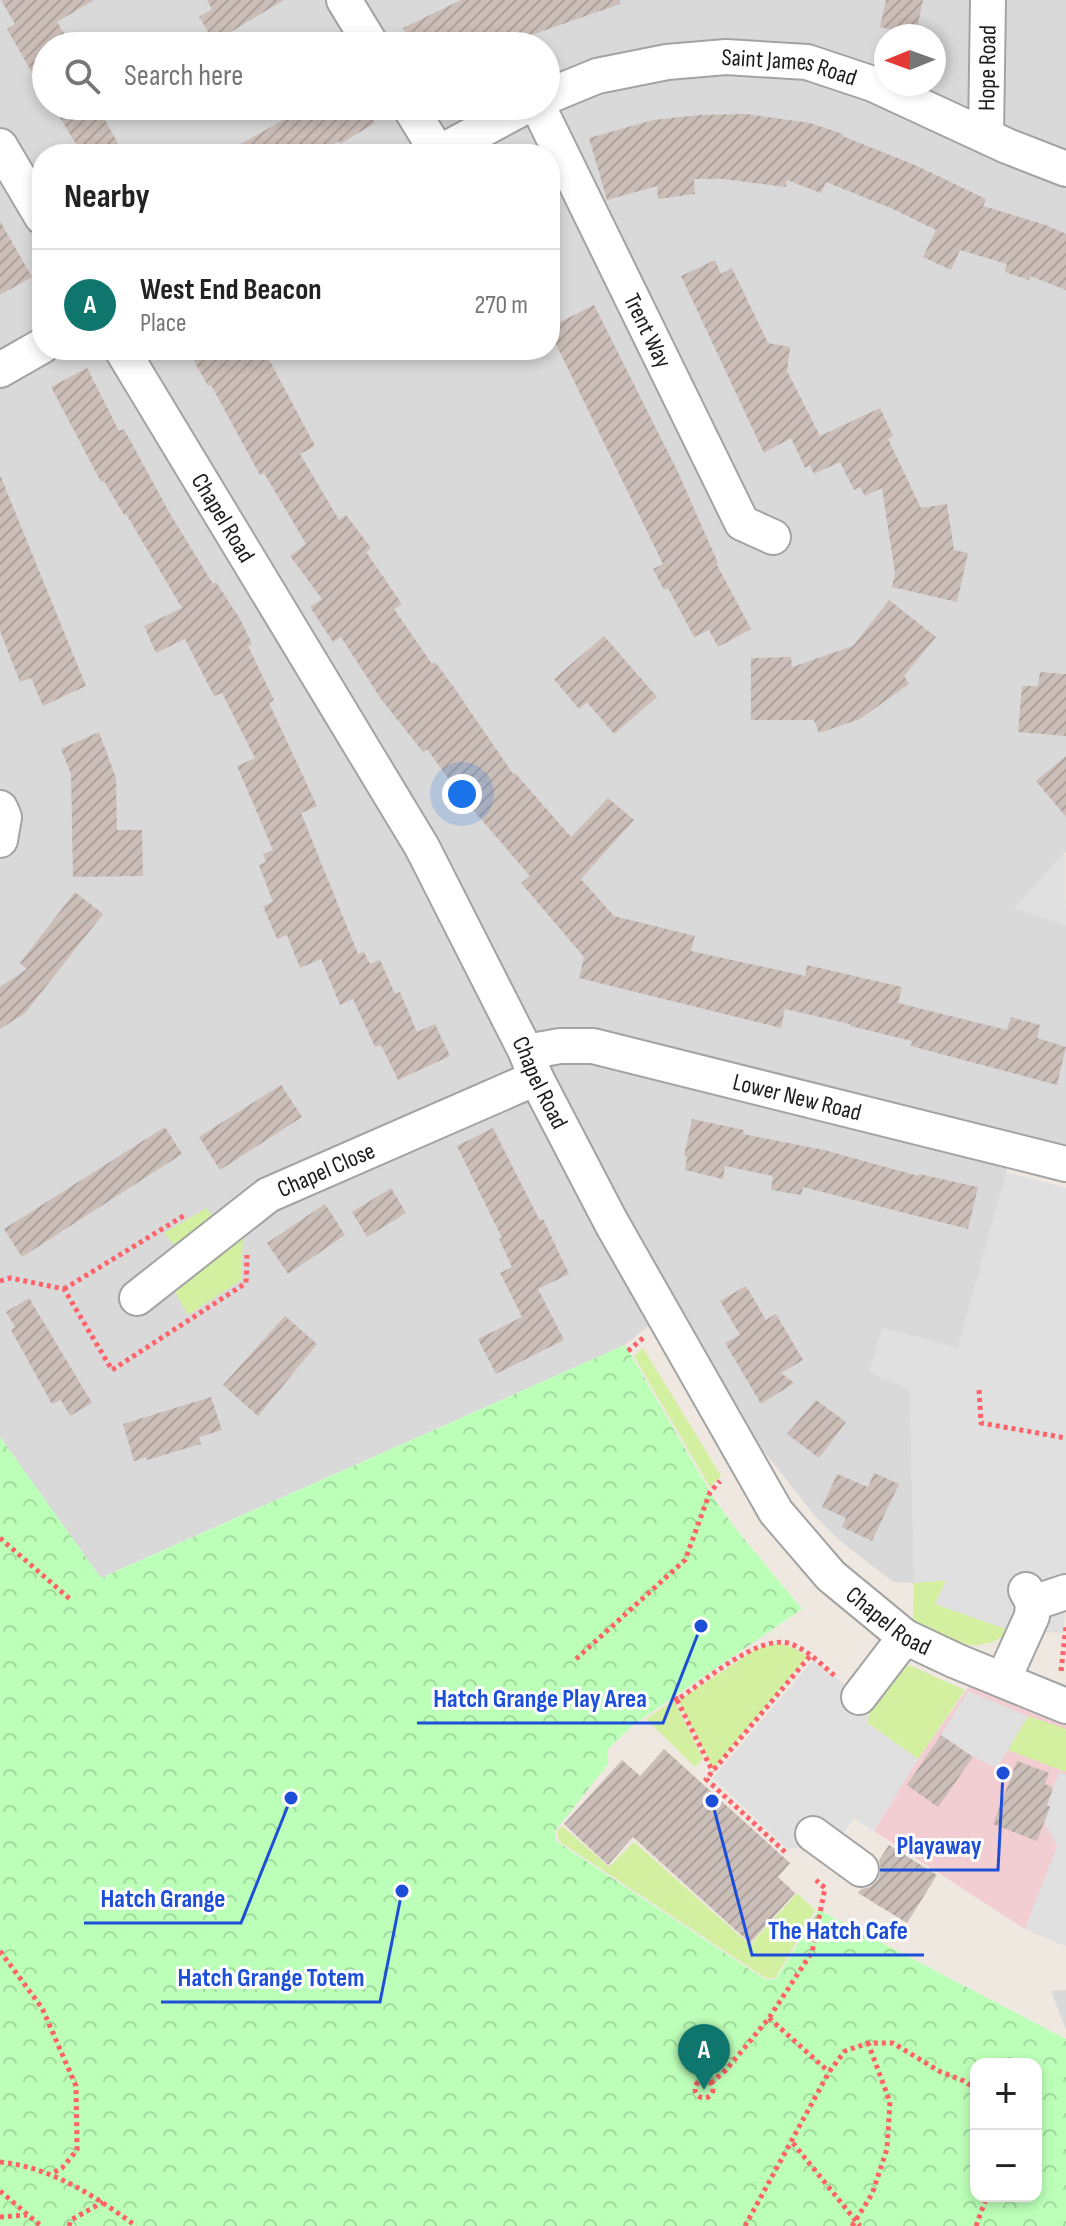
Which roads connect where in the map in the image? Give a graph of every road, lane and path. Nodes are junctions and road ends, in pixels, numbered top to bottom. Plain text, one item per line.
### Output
1 (344, 0) edge
2 (988, 0) edge
3 (363, 32) edge
4 (560, 91) edge
5 (417, 120) edge
6 (500, 120) edge
7 (545, 120) edge
8 (986, 136) junction
9 (432, 144) edge
10 (456, 144) edge
11 (557, 144) edge
12 (0, 146) edge
13 (560, 151) edge
14 (1066, 169) edge
15 (32, 200) edge
16 (32, 352) edge
17 (128, 360) edge
18 (0, 370) edge
19 (773, 537) dead end
20 (0, 808) edge
21 (0, 840) edge
22 (531, 1065) junction
23 (1066, 1164) edge
24 (193, 1210) dead end
25 (64, 1289) dead end
26 (137, 1298) dead end
27 (979, 1390) dead end
28 (1066, 1438) edge
29 (743, 1457) junction
30 (0, 1538) edge
31 (1066, 1592) edge
32 (71, 1600) dead end
33 (1066, 1625) edge
34 (905, 1637) junction
35 (810, 1656) junction
36 (576, 1659) dead end
37 (1003, 1680) junction
38 (854, 1684) joint
39 (1062, 1704) edge
40 (713, 1772) junction
41 (801, 1845) joint
42 (861, 1869) dead end
43 (806, 1872) dead end
44 (0, 1951) edge
45 (769, 2018) junction
46 (868, 2043) junction
47 (829, 2072) junction
48 (711, 2083) dead end
49 (970, 2085) edge
50 (793, 2143) junction
51 (0, 2162) edge
52 (51, 2174) junction
53 (0, 2191) edge
54 (103, 2202) junction
55 (985, 2202) edge
56 (27, 2215) junction
57 (0, 2217) edge
58 (854, 2223) edge
59 (41, 2226) edge
60 (69, 2226) edge
61 (136, 2226) edge
62 (745, 2226) edge
63 (860, 2226) edge
64 (976, 2226) edge

1 - 3 street
2 - 8 street, Hope Road
4 - 8 street, Saint James Road
5 - 9 street
6 - 10 street
7 - 11 street, Trent Way
8 - 14 street, Saint James Road
12 - 15 street
13 - 19 street, Trent Way
16 - 18 street
17 - 22 street, Chapel Road
20 - 21 street
22 - 23 street, Lower New Road
22 - 26 street, Chapel Close
22 - 29 street, Chapel Road
24 - 25 path
27 - 28 path
29 - 34 street, Chapel Road
29 - 36 path
30 - 32 path
31 - 37 street
33 - 39 path
34 - 37 street, Chapel Road
34 - 38 street
35 - 38 path
35 - 40 path
35 - 40 path
37 - 39 street, Chapel Road
40 - 41 path
41 - 42 street
43 - 45 path
44 - 52 path
45 - 47 path
45 - 48 path
46 - 47 path
46 - 49 path
46 - 58 path
47 - 50 path
50 - 58 path
50 - 62 path
51 - 52 path
52 - 54 path
53 - 56 path
54 - 60 path
54 - 61 path
55 - 64 path
56 - 57 path
56 - 59 path
58 - 63 path

